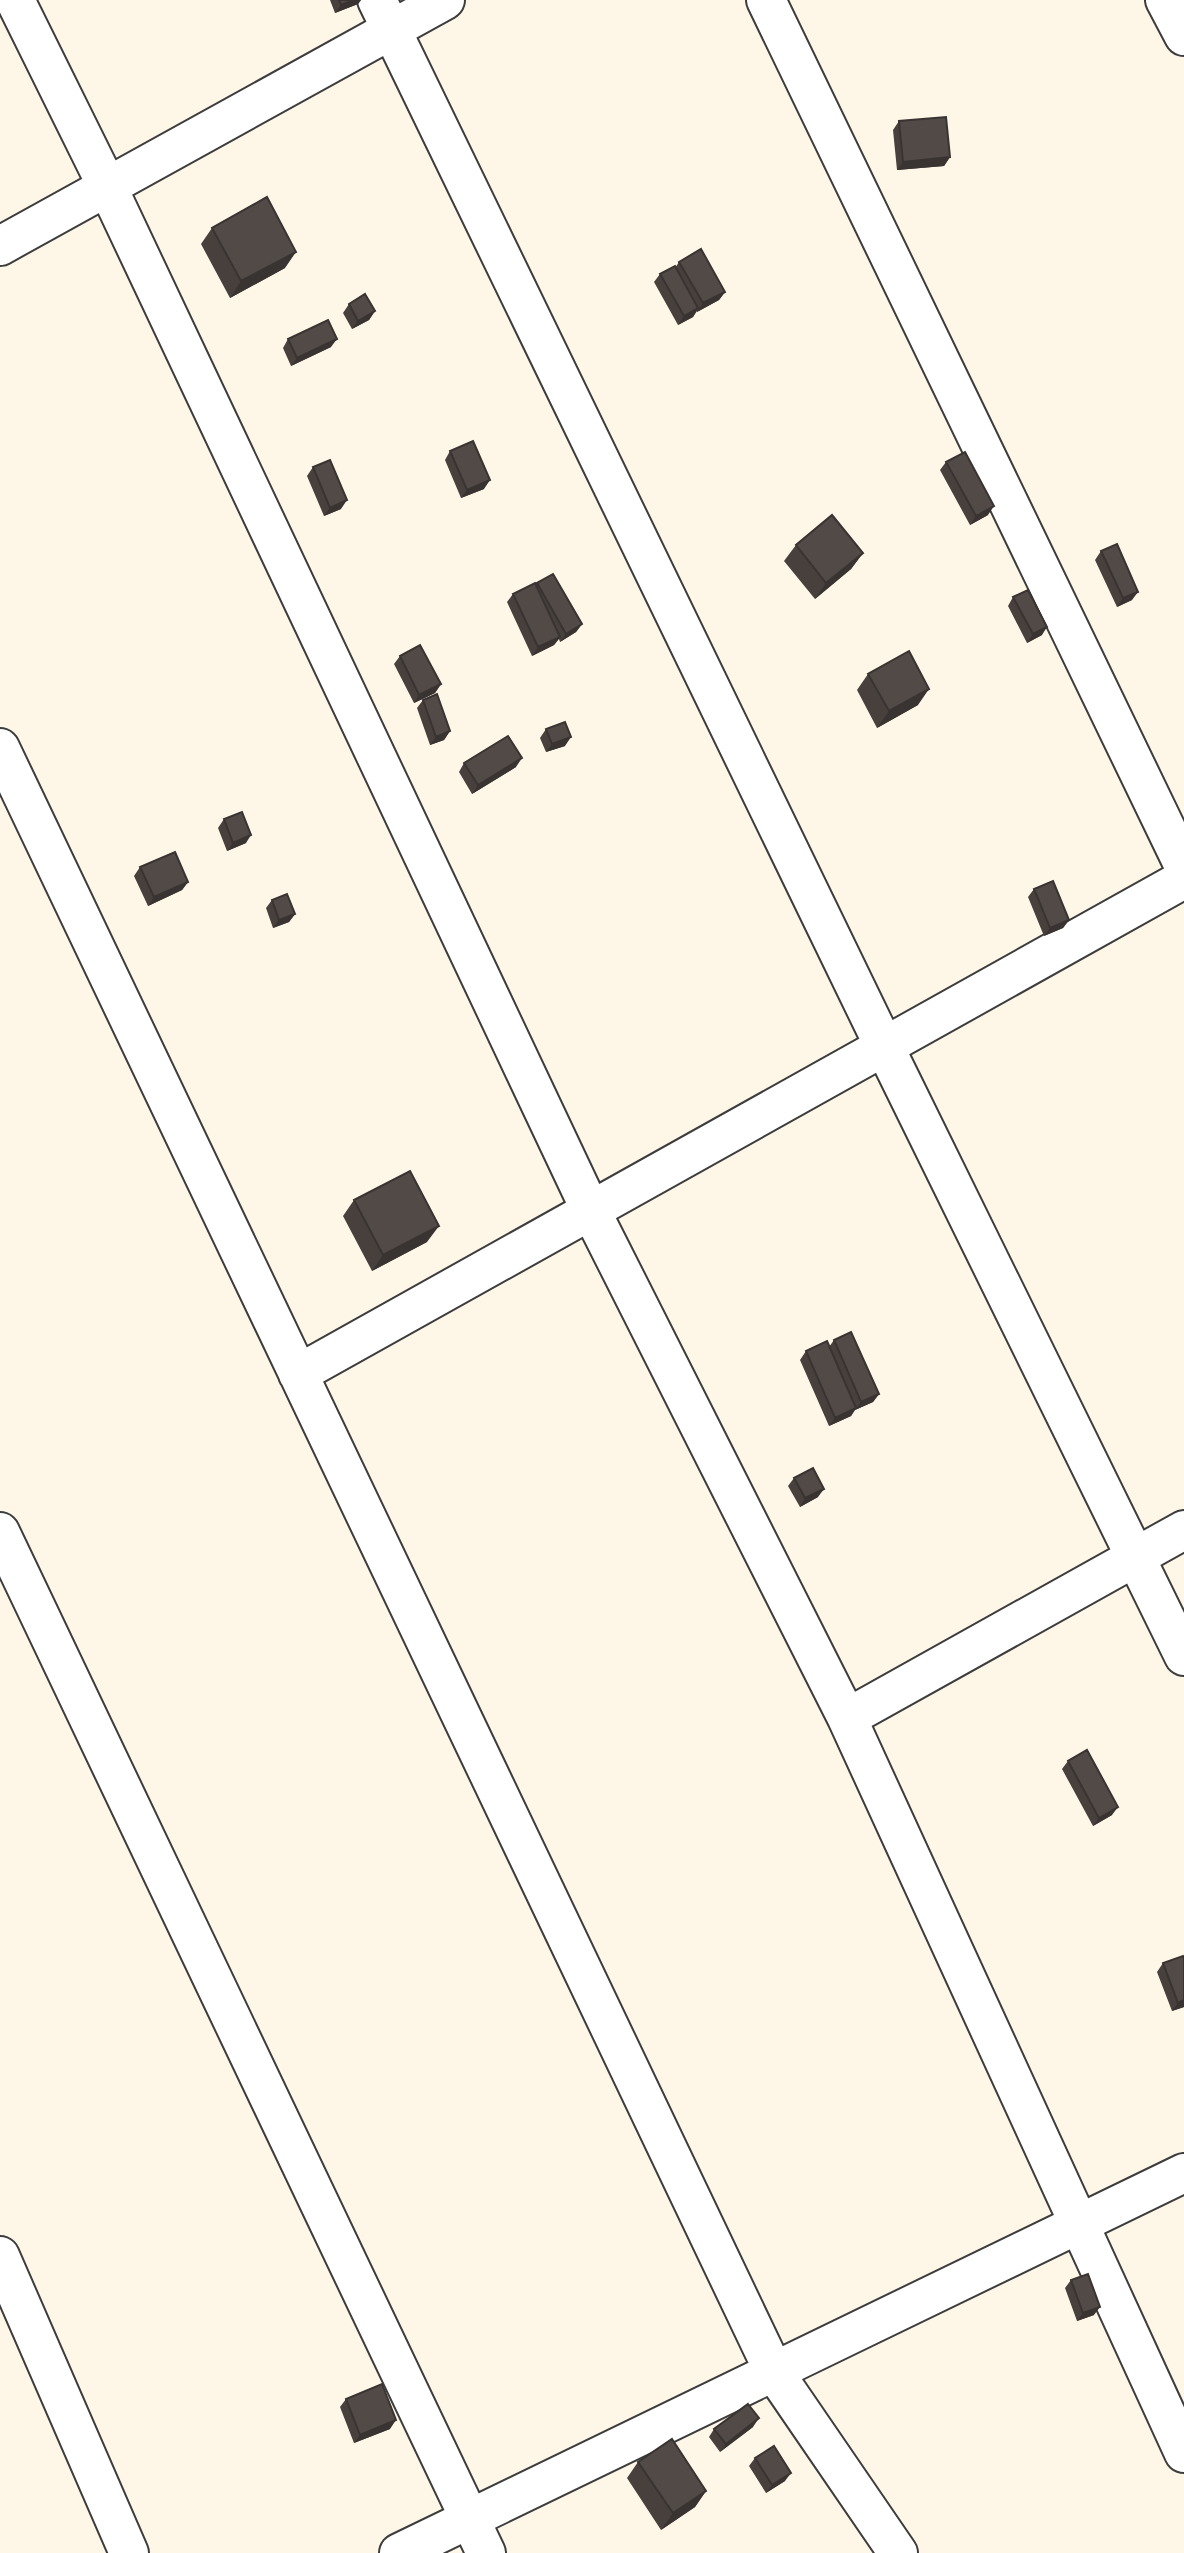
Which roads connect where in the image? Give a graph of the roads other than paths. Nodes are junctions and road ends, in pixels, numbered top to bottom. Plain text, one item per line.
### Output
1 (15, 0) edge
2 (445, 0) edge
3 (766, 0) edge
4 (1166, 0) edge
5 (385, 15) edge
6 (1184, 36) edge
7 (107, 186) junction
8 (0, 246) edge
9 (0, 748) edge
10 (1184, 866) edge
11 (1184, 879) edge
12 (884, 1046) junction
13 (591, 1210) junction
14 (298, 1374) junction
15 (1184, 1530) edge
16 (0, 1532) edge
17 (1135, 1558) junction
18 (1184, 1656) edge
19 (846, 1718) junction
20 (1184, 2173) edge
21 (1079, 2224) junction
22 (0, 2256) edge
23 (774, 2372) junction
24 (1184, 2453) edge
25 (469, 2519) junction
26 (129, 2553) edge
27 (399, 2553) edge
28 (486, 2553) edge
29 (898, 2553) edge

1 - 7 street
2 - 5 street
3 - 10 street
4 - 6 street
5 - 7 street
5 - 12 street
7 - 8 street
7 - 13 street
9 - 14 street
11 - 12 street
12 - 13 street
12 - 17 street
13 - 14 street
13 - 19 street
14 - 23 street
15 - 17 street
16 - 25 street
17 - 18 street
17 - 19 street
19 - 21 street
20 - 21 street
21 - 23 street
21 - 24 street
22 - 26 street
23 - 25 street
23 - 29 street
25 - 27 street
25 - 28 street

